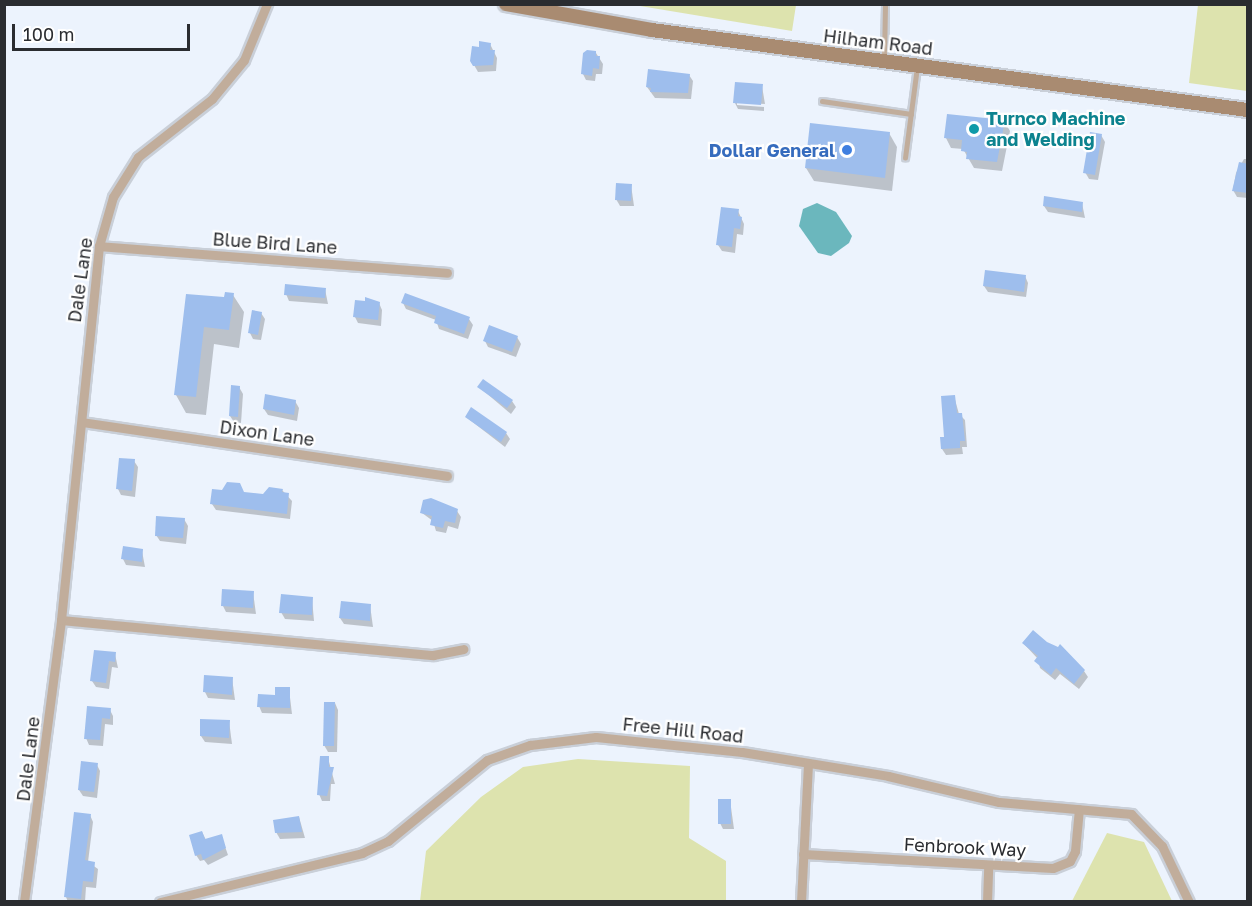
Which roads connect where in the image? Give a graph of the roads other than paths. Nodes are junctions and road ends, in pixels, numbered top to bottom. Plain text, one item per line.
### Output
1 (267, 4) edge
2 (506, 4) edge
3 (885, 4) edge
4 (884, 61) junction
5 (918, 65) junction
6 (822, 101) dead end
7 (1248, 110) edge
8 (911, 114) junction
9 (905, 158) dead end
10 (99, 246) junction
11 (447, 273) dead end
12 (82, 422) junction
13 (447, 476) dead end
14 (61, 620) junction
15 (463, 649) dead end
16 (808, 763) junction
17 (1079, 809) junction
18 (803, 854) junction
19 (988, 866) junction
20 (24, 902) edge
21 (160, 902) edge
22 (801, 902) edge
23 (987, 902) edge
24 (1189, 902) edge

1 - 10 street, Dale Lane
2 - 4 main road, Hilham Road
3 - 4 lane
4 - 5 main road, Hilham Road
5 - 7 main road, Hilham Road
5 - 8 lane
6 - 8 lane
8 - 9 lane
10 - 11 street, Blue Bird Lane
10 - 12 street, Dale Lane
12 - 13 street, Dixon Lane
12 - 14 street, Dale Lane
14 - 15 street
14 - 20 street, Dale Lane
16 - 17 street, Free Hill Road
16 - 18 street
16 - 21 street, Free Hill Road
17 - 19 street, Fenbrook Way
17 - 24 street, Free Hill Road
18 - 19 street, Fenbrook Way
18 - 22 street
19 - 23 street

